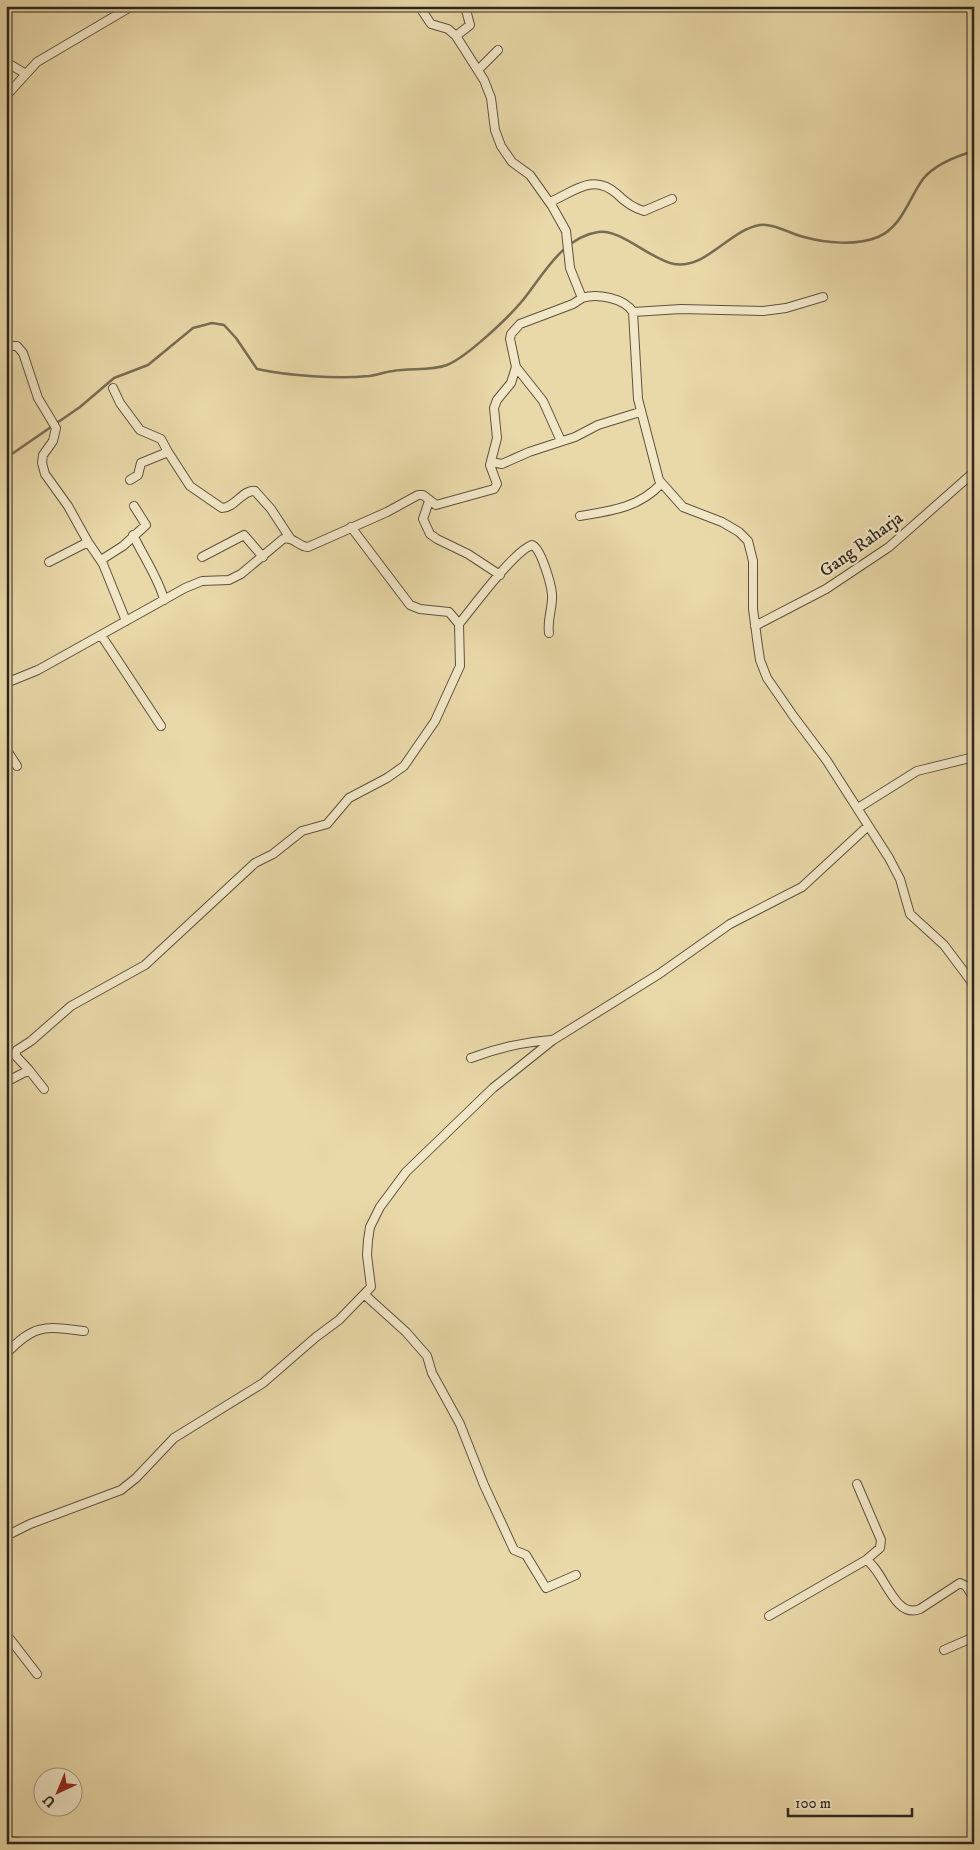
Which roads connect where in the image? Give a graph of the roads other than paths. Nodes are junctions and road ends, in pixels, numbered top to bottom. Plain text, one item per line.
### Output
1 (132, 6) edge
2 (419, 6) edge
3 (466, 6) edge
4 (456, 36) junction
5 (498, 50) dead end
6 (6, 62) edge
7 (478, 70) junction
8 (26, 74) junction
9 (6, 96) edge
10 (672, 199) dead end
11 (550, 202) junction
12 (822, 297) dead end
13 (582, 298) junction
14 (633, 312) junction
15 (6, 346) edge
16 (516, 367) junction
17 (113, 388) dead end
18 (640, 412) junction
19 (561, 441) junction
20 (168, 452) junction
21 (491, 462) junction
22 (974, 472) edge
23 (130, 480) dead end
24 (660, 484) junction
25 (429, 501) junction
26 (134, 506) dead end
27 (580, 516) dead end
28 (351, 526) junction
29 (134, 535) junction
30 (290, 538) junction
31 (88, 542) junction
32 (202, 557) dead end
33 (263, 557) junction
34 (101, 560) junction
35 (49, 562) dead end
36 (500, 575) junction
37 (164, 600) junction
38 (126, 621) junction
39 (459, 624) junction
40 (755, 626) junction
41 (549, 633) dead end
42 (101, 635) junction
43 (6, 683) edge
44 (161, 726) dead end
45 (6, 749) edge
46 (974, 757) edge
47 (17, 766) dead end
48 (858, 808) junction
49 (868, 826) junction
50 (974, 985) edge
51 (553, 1040) junction
52 (471, 1058) dead end
53 (29, 1070) junction
54 (6, 1082) edge
55 (44, 1089) dead end
56 (365, 1295) junction
57 (84, 1331) dead end
58 (6, 1354) edge
59 (858, 1484) dead end
60 (6, 1536) edge
61 (866, 1560) junction
62 (576, 1576) dead end
63 (974, 1598) edge
64 (769, 1616) dead end
65 (974, 1637) edge
66 (6, 1639) edge
67 (944, 1650) dead end
68 (37, 1674) dead end
69 (6, 1840) edge
70 (26, 1844) edge

1 - 8 street
2 - 4 street
3 - 4 street
4 - 7 street
5 - 7 street
6 - 8 street
7 - 11 street
8 - 9 street
10 - 11 street
11 - 13 street
12 - 14 street
13 - 14 street
13 - 16 street
14 - 18 street
15 - 31 street
16 - 19 street
16 - 21 street
17 - 20 street
18 - 19 street
18 - 24 street
19 - 21 street
20 - 23 street
20 - 30 street
21 - 25 street
22 - 40 street, Gang Raharja
24 - 27 street
24 - 40 street
25 - 28 street
25 - 36 street
26 - 29 street
28 - 30 street
28 - 39 street
29 - 34 street
29 - 37 street
30 - 33 street
31 - 34 street
31 - 35 street
32 - 33 street
33 - 37 street
34 - 38 street
36 - 39 street
36 - 41 street
37 - 38 street
38 - 42 street
39 - 53 street
40 - 48 street
42 - 43 street
42 - 44 street
45 - 47 street
46 - 48 street
48 - 49 street
49 - 50 street
49 - 51 street
51 - 52 street
51 - 56 street
53 - 54 street
53 - 55 street
56 - 60 street
56 - 62 street
57 - 58 street
59 - 61 street
61 - 63 street
61 - 64 street
65 - 67 street
66 - 68 street
69 - 70 street

